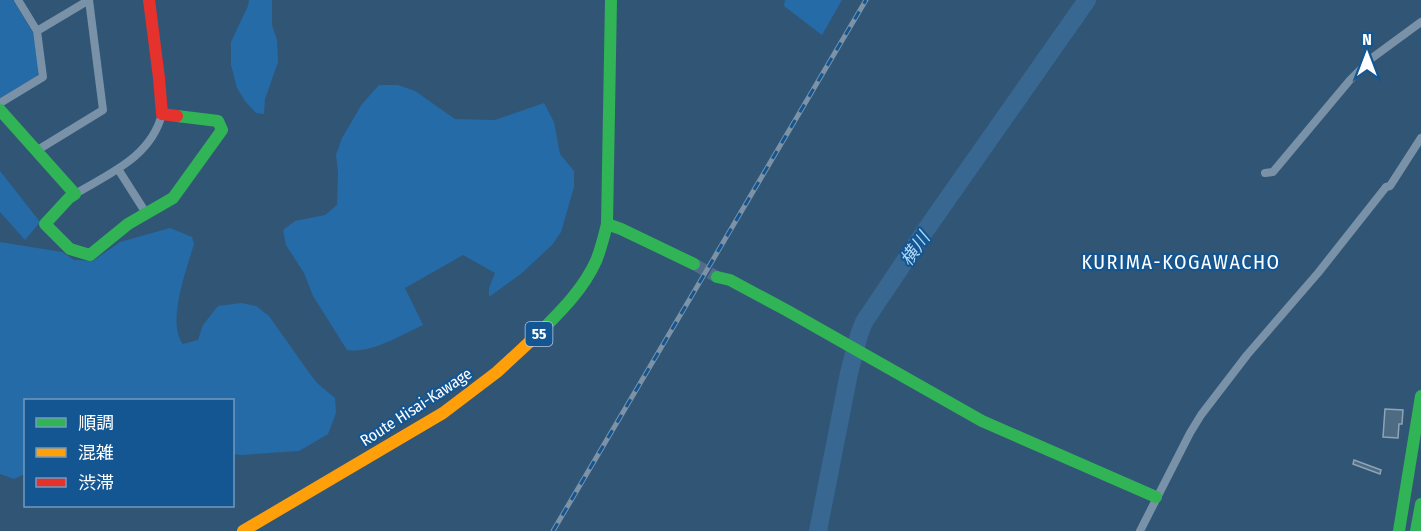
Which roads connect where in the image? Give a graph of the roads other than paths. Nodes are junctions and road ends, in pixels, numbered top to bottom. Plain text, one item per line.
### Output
1 (18, 0) edge
2 (89, 0) edge
3 (149, 0) edge
4 (611, 0) edge
5 (1421, 22) edge
6 (37, 31) junction
7 (0, 103) edge
8 (0, 110) edge
9 (162, 114) junction
10 (1421, 138) edge
11 (36, 151) junction
12 (118, 169) junction
13 (1265, 173) dead end
14 (75, 194) junction
15 (146, 213) junction
16 (607, 224) junction
17 (694, 264) tunnel mouth
18 (717, 277) tunnel mouth
19 (1421, 396) edge
20 (1417, 447) edge
21 (1156, 497) junction
22 (1421, 504) edge
23 (243, 531) edge
24 (1140, 531) edge
25 (1399, 531) edge
26 (1416, 531) edge

1 - 6 street
2 - 6 street
2 - 11 street
3 - 9 main road
4 - 16 main road, Route Hisai-Kawage / 55
5 - 13 street
6 - 7 street
8 - 11 main road
9 - 12 street
9 - 15 main road
10 - 21 street
11 - 14 main road
12 - 14 street
12 - 15 street
14 - 15 main road
16 - 17 main road
16 - 23 main road, Route Hisai-Kawage / 55
18 - 21 main road
19 - 20 main road
20 - 25 main road
21 - 24 street
22 - 26 main road

